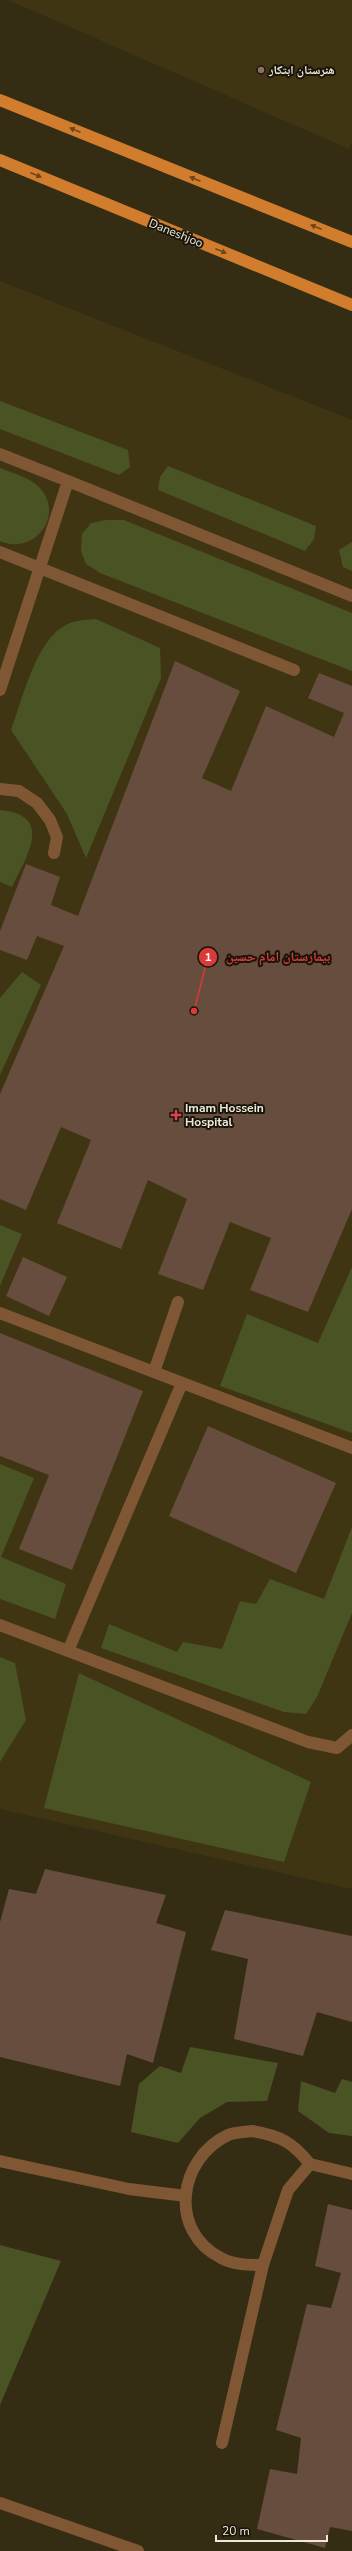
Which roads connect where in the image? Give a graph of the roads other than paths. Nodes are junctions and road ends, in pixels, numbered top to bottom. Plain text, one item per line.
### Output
1 (0, 100) edge
2 (0, 160) edge
3 (352, 242) edge
4 (352, 305) edge
5 (0, 454) edge
6 (68, 481) junction
7 (0, 552) edge
8 (40, 567) junction
9 (352, 596) edge
10 (294, 670) dead end
11 (0, 690) edge
12 (0, 789) edge
13 (54, 853) dead end
14 (178, 1302) dead end
15 (0, 1313) edge
16 (154, 1372) junction
17 (182, 1383) junction
18 (352, 1448) edge
19 (0, 1625) edge
20 (68, 1651) junction
21 (352, 1735) edge
22 (0, 2161) edge
23 (310, 2164) junction
24 (352, 2174) edge
25 (186, 2196) junction
26 (263, 2265) junction
27 (222, 2443) dead end
28 (0, 2503) edge
29 (138, 2551) edge

3 -> 1 main road
2 -> 4 main road, Daneshjoo
5 - 6 street
6 - 8 street
6 - 9 street
7 - 8 street
8 - 10 street
8 - 11 street
12 - 13 street
14 - 16 street
15 - 16 street
16 - 17 street
17 - 18 street
17 - 20 street
19 - 20 street
20 - 21 street
22 - 25 street
23 - 24 street
23 - 25 street
23 - 26 street
25 - 26 street
26 - 27 street
28 - 29 street

